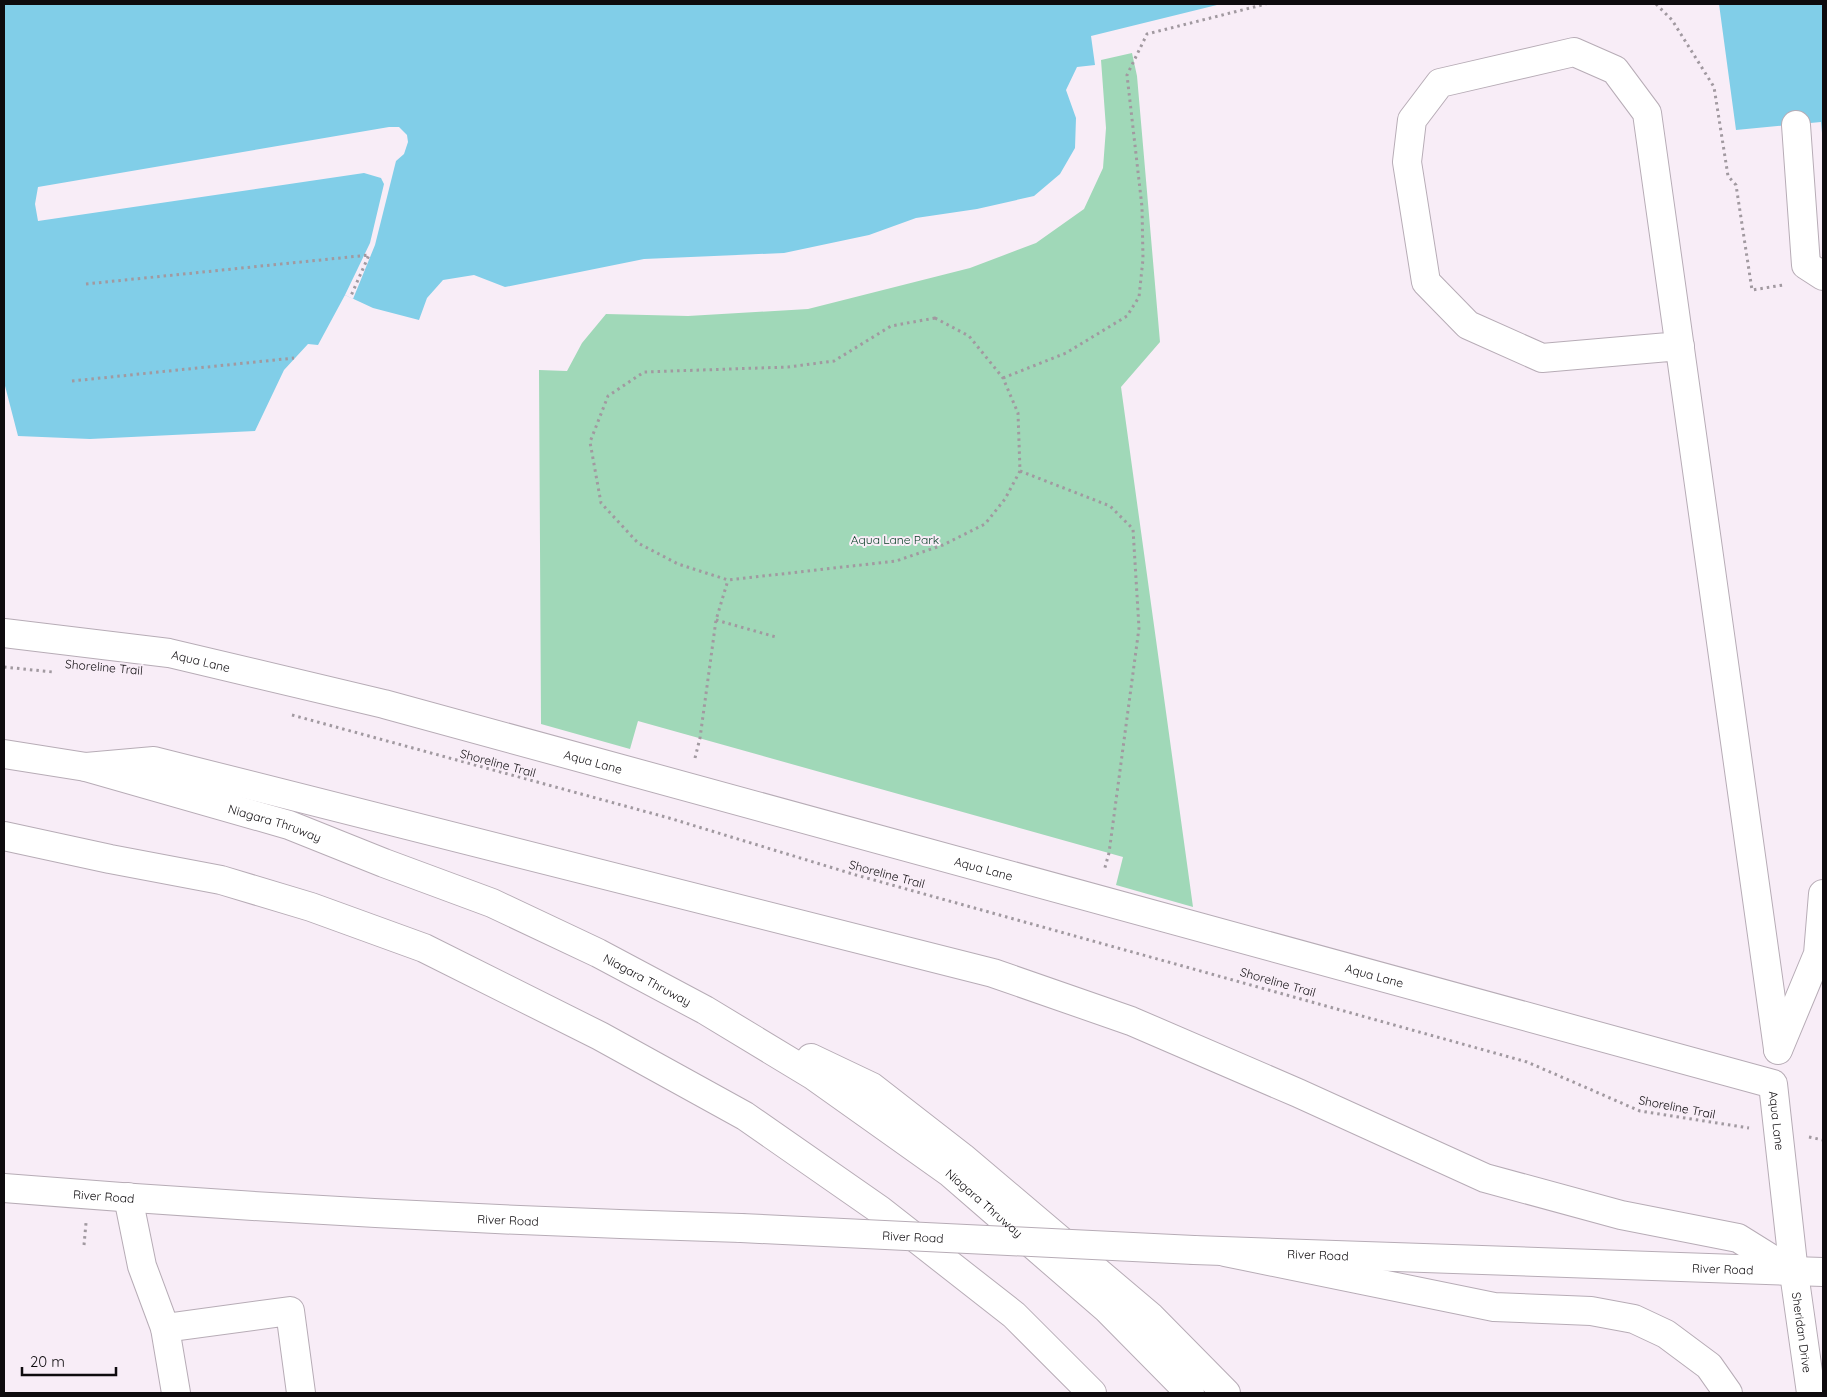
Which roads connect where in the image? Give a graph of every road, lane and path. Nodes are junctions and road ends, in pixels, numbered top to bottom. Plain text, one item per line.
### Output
1 (1266, 4) edge
2 (1656, 4) edge
3 (1796, 125) dead end
4 (1823, 276) edge
5 (86, 284) dead end
6 (1788, 285) dead end
7 (350, 298) dead end
8 (1680, 346) junction
9 (294, 358) dead end
10 (1003, 378) junction
11 (72, 381) dead end
12 (1020, 471) junction
13 (728, 580) junction
14 (716, 620) junction
15 (4, 633) edge
16 (776, 637) dead end
17 (4, 668) edge
18 (61, 672) dead end
19 (289, 715) dead end
20 (4, 754) edge
21 (86, 767) junction
22 (688, 788) junction
23 (4, 836) edge
24 (1823, 894) edge
25 (1097, 898) junction
26 (678, 996) junction
27 (1778, 1049) junction
28 (1773, 1084) junction
29 (1759, 1130) dead end
30 (1802, 1136) dead end
31 (1823, 1140) edge
32 (4, 1188) edge
33 (128, 1197) junction
34 (85, 1238) dead end
35 (84, 1245) dead end
36 (1226, 1252) junction
37 (1794, 1272) junction
38 (1823, 1272) edge
39 (166, 1328) junction
40 (176, 1393) edge
41 (301, 1393) edge
42 (1092, 1393) edge
43 (1190, 1393) edge
44 (1226, 1393) edge
45 (1728, 1393) edge
46 (1811, 1393) edge

1 - 10 path
2 - 6 path
3 - 4 main road
5 - 7 path
8 - 8 main road
8 - 27 main road
9 - 11 path
10 - 12 path
10 - 13 path
12 - 13 path
12 - 25 path
13 - 14 path
14 - 16 path
14 - 22 path
15 - 22 main road, Aqua Lane
17 - 18 path, Shoreline Trail
19 - 29 path, Shoreline Trail
20 - 21 main road, Niagara Thruway
21 - 26 main road, Niagara Thruway
21 - 37 main road
22 - 25 main road, Aqua Lane
23 - 42 main road
24 - 27 main road
25 - 28 main road, Aqua Lane
26 - 43 main road, Niagara Thruway
26 - 44 main road
27 - 28 main road
28 - 37 main road, Aqua Lane
30 - 31 path
32 - 33 main road, River Road
33 - 36 main road, River Road, bridge
33 - 39 main road
34 - 35 path
36 - 37 main road, River Road
36 - 45 main road
37 - 38 main road, River Road
37 - 46 main road, Sheridan Drive
39 - 40 main road
39 - 41 main road

